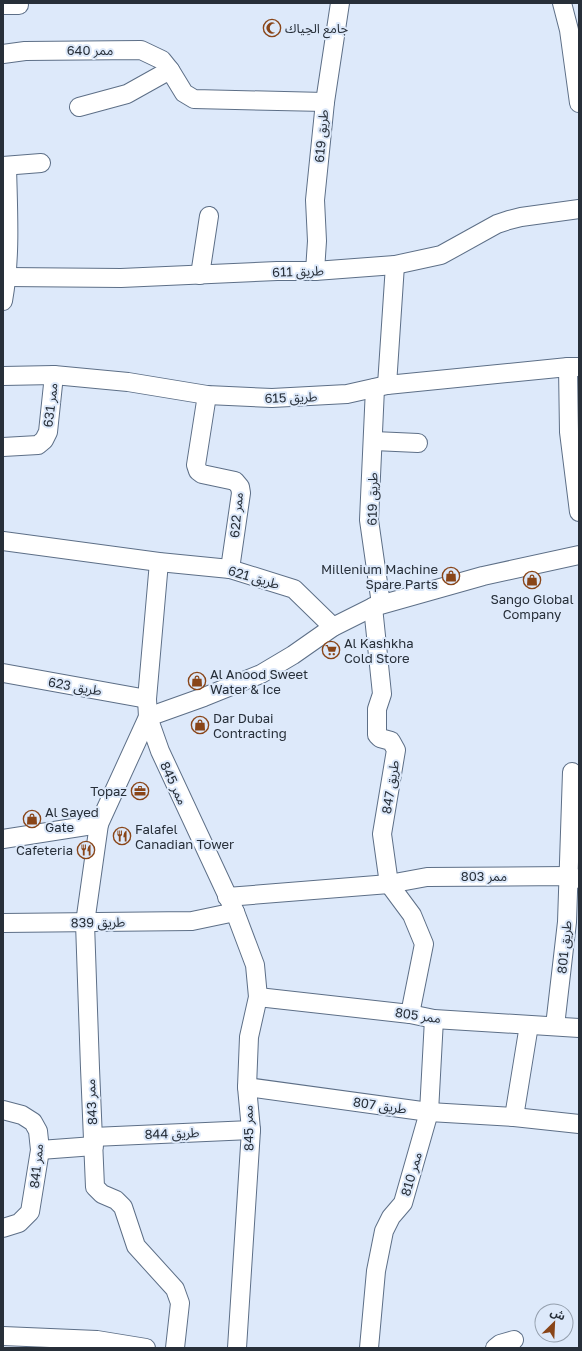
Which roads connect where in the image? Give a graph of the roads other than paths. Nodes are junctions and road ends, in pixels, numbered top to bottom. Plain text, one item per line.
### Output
1 (340, 3) edge
2 (562, 3) edge
3 (3, 54) edge
4 (170, 70) junction
5 (325, 102) junction
6 (579, 102) edge
7 (79, 107) dead end
8 (41, 163) dead end
9 (5, 166) edge
10 (579, 209) edge
11 (209, 216) dead end
12 (6, 225) edge
13 (395, 265) junction
14 (315, 271) junction
15 (200, 275) junction
16 (7, 277) junction
17 (3, 301) edge
18 (574, 367) edge
19 (54, 374) junction
20 (3, 376) edge
21 (381, 386) junction
22 (207, 396) junction
23 (574, 432) edge
24 (374, 441) junction
25 (418, 443) dead end
26 (3, 447) edge
27 (579, 512) edge
28 (4, 536) edge
29 (579, 556) edge
30 (158, 562) junction
31 (230, 569) junction
32 (377, 605) junction
33 (333, 627) junction
34 (3, 673) edge
35 (147, 699) junction
36 (148, 717) junction
37 (572, 772) dead end
38 (99, 824) junction
39 (3, 839) edge
40 (574, 877) edge
41 (389, 884) junction
42 (231, 904) junction
43 (3, 922) edge
44 (85, 923) junction
45 (258, 997) junction
46 (410, 1014) junction
47 (434, 1018) junction
48 (529, 1025) junction
49 (555, 1026) junction
50 (579, 1028) edge
51 (247, 1087) junction
52 (3, 1110) edge
53 (430, 1112) junction
54 (514, 1117) junction
55 (579, 1124) edge
56 (250, 1130) junction
57 (94, 1141) junction
58 (40, 1150) junction
59 (3, 1228) edge
60 (3, 1336) edge
61 (514, 1340) dead end
62 (146, 1348) edge
63 (175, 1348) edge
64 (237, 1348) edge
65 (369, 1348) edge
66 (495, 1348) edge

1 - 5 street, طريق 619
2 - 6 street
3 - 4 street, ممر 640
4 - 5 street, ممر 640
4 - 7 street
5 - 14 street, طريق 619
8 - 9 street
9 - 12 street
10 - 13 street, طريق 611
11 - 15 street
12 - 16 street
13 - 14 street, طريق 611
13 - 21 street, طريق 619
14 - 15 street, طريق 611
15 - 16 street, طريق 611
16 - 17 street
18 - 21 street, طريق 615
18 - 23 street
19 - 20 street, طريق 615
19 - 22 street, طريق 615
19 - 26 street, ممر 631
21 - 22 street, طريق 615
21 - 24 street, طريق 619
22 - 31 street, ممر 622
23 - 27 street
24 - 25 street
24 - 32 street, طريق 619
28 - 30 street, طريق 621
29 - 32 street
30 - 31 street, طريق 621
30 - 35 street
31 - 33 street, طريق 621
32 - 33 street
32 - 41 street, طريق 847
33 - 36 street
34 - 35 street, طريق 623
35 - 36 street
36 - 38 street, ممر 843
36 - 42 street, ممر 845
37 - 40 street, طريق 801
38 - 39 street
38 - 44 street, ممر 843
40 - 41 street, ممر 803
40 - 49 street, طريق 801
41 - 42 street, ممر 803
41 - 46 street
42 - 44 street, طريق 839
42 - 45 street, ممر 845
43 - 44 street, طريق 839
44 - 57 street, ممر 843
45 - 46 street, ممر 805
45 - 51 street, ممر 845
46 - 47 street, ممر 805
47 - 48 street, ممر 805
47 - 53 street, ممر 810
48 - 49 street, ممر 805
48 - 54 street
49 - 50 street, ممر 805
51 - 53 street, طريق 807
51 - 56 street, ممر 845
52 - 58 street, ممر 841
53 - 54 street, طريق 807
53 - 65 street, ممر 810
54 - 55 street, طريق 807
56 - 57 street, طريق 844
56 - 64 street, ممر 845
57 - 58 street, طريق 844
57 - 63 street, ممر 843
58 - 59 street, ممر 841
60 - 62 street
61 - 66 street

